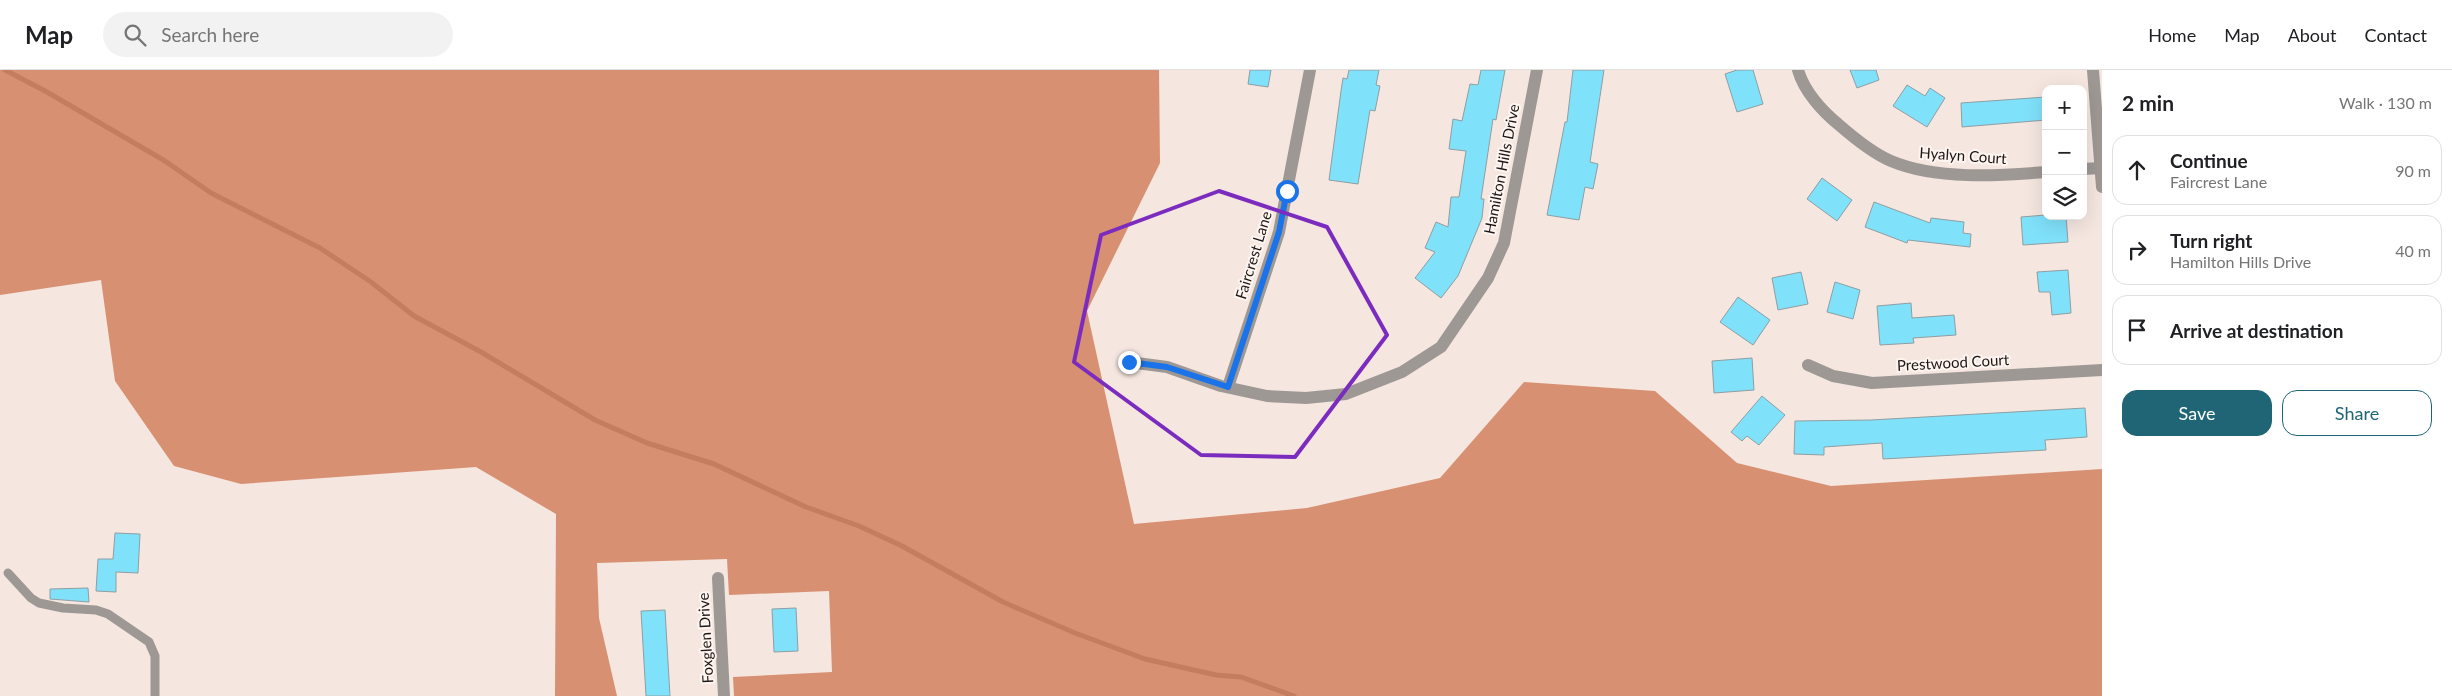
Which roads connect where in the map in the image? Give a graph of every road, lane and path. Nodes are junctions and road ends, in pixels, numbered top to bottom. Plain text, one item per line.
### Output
1 (1310, 70) edge
2 (1537, 70) edge
3 (1798, 70) edge
4 (2093, 70) edge
5 (2101, 168) junction
6 (2087, 169) edge
7 (2042, 172) edge
8 (2102, 187) edge
9 (1129, 362) dead end
10 (1808, 365) dead end
11 (2102, 370) edge
12 (1228, 387) junction
13 (8, 573) dead end
14 (718, 578) dead end
15 (154, 696) edge
16 (724, 696) edge

1 - 12 street, Faircrest Lane
2 - 12 street, Hamilton Hills Drive
3 - 7 street, Hyalyn Court
4 - 5 street
5 - 6 street
5 - 8 street
9 - 12 street, Hamilton Hills Drive
10 - 11 street, Prestwood Court
13 - 15 lane
14 - 16 street, Foxglen Drive

